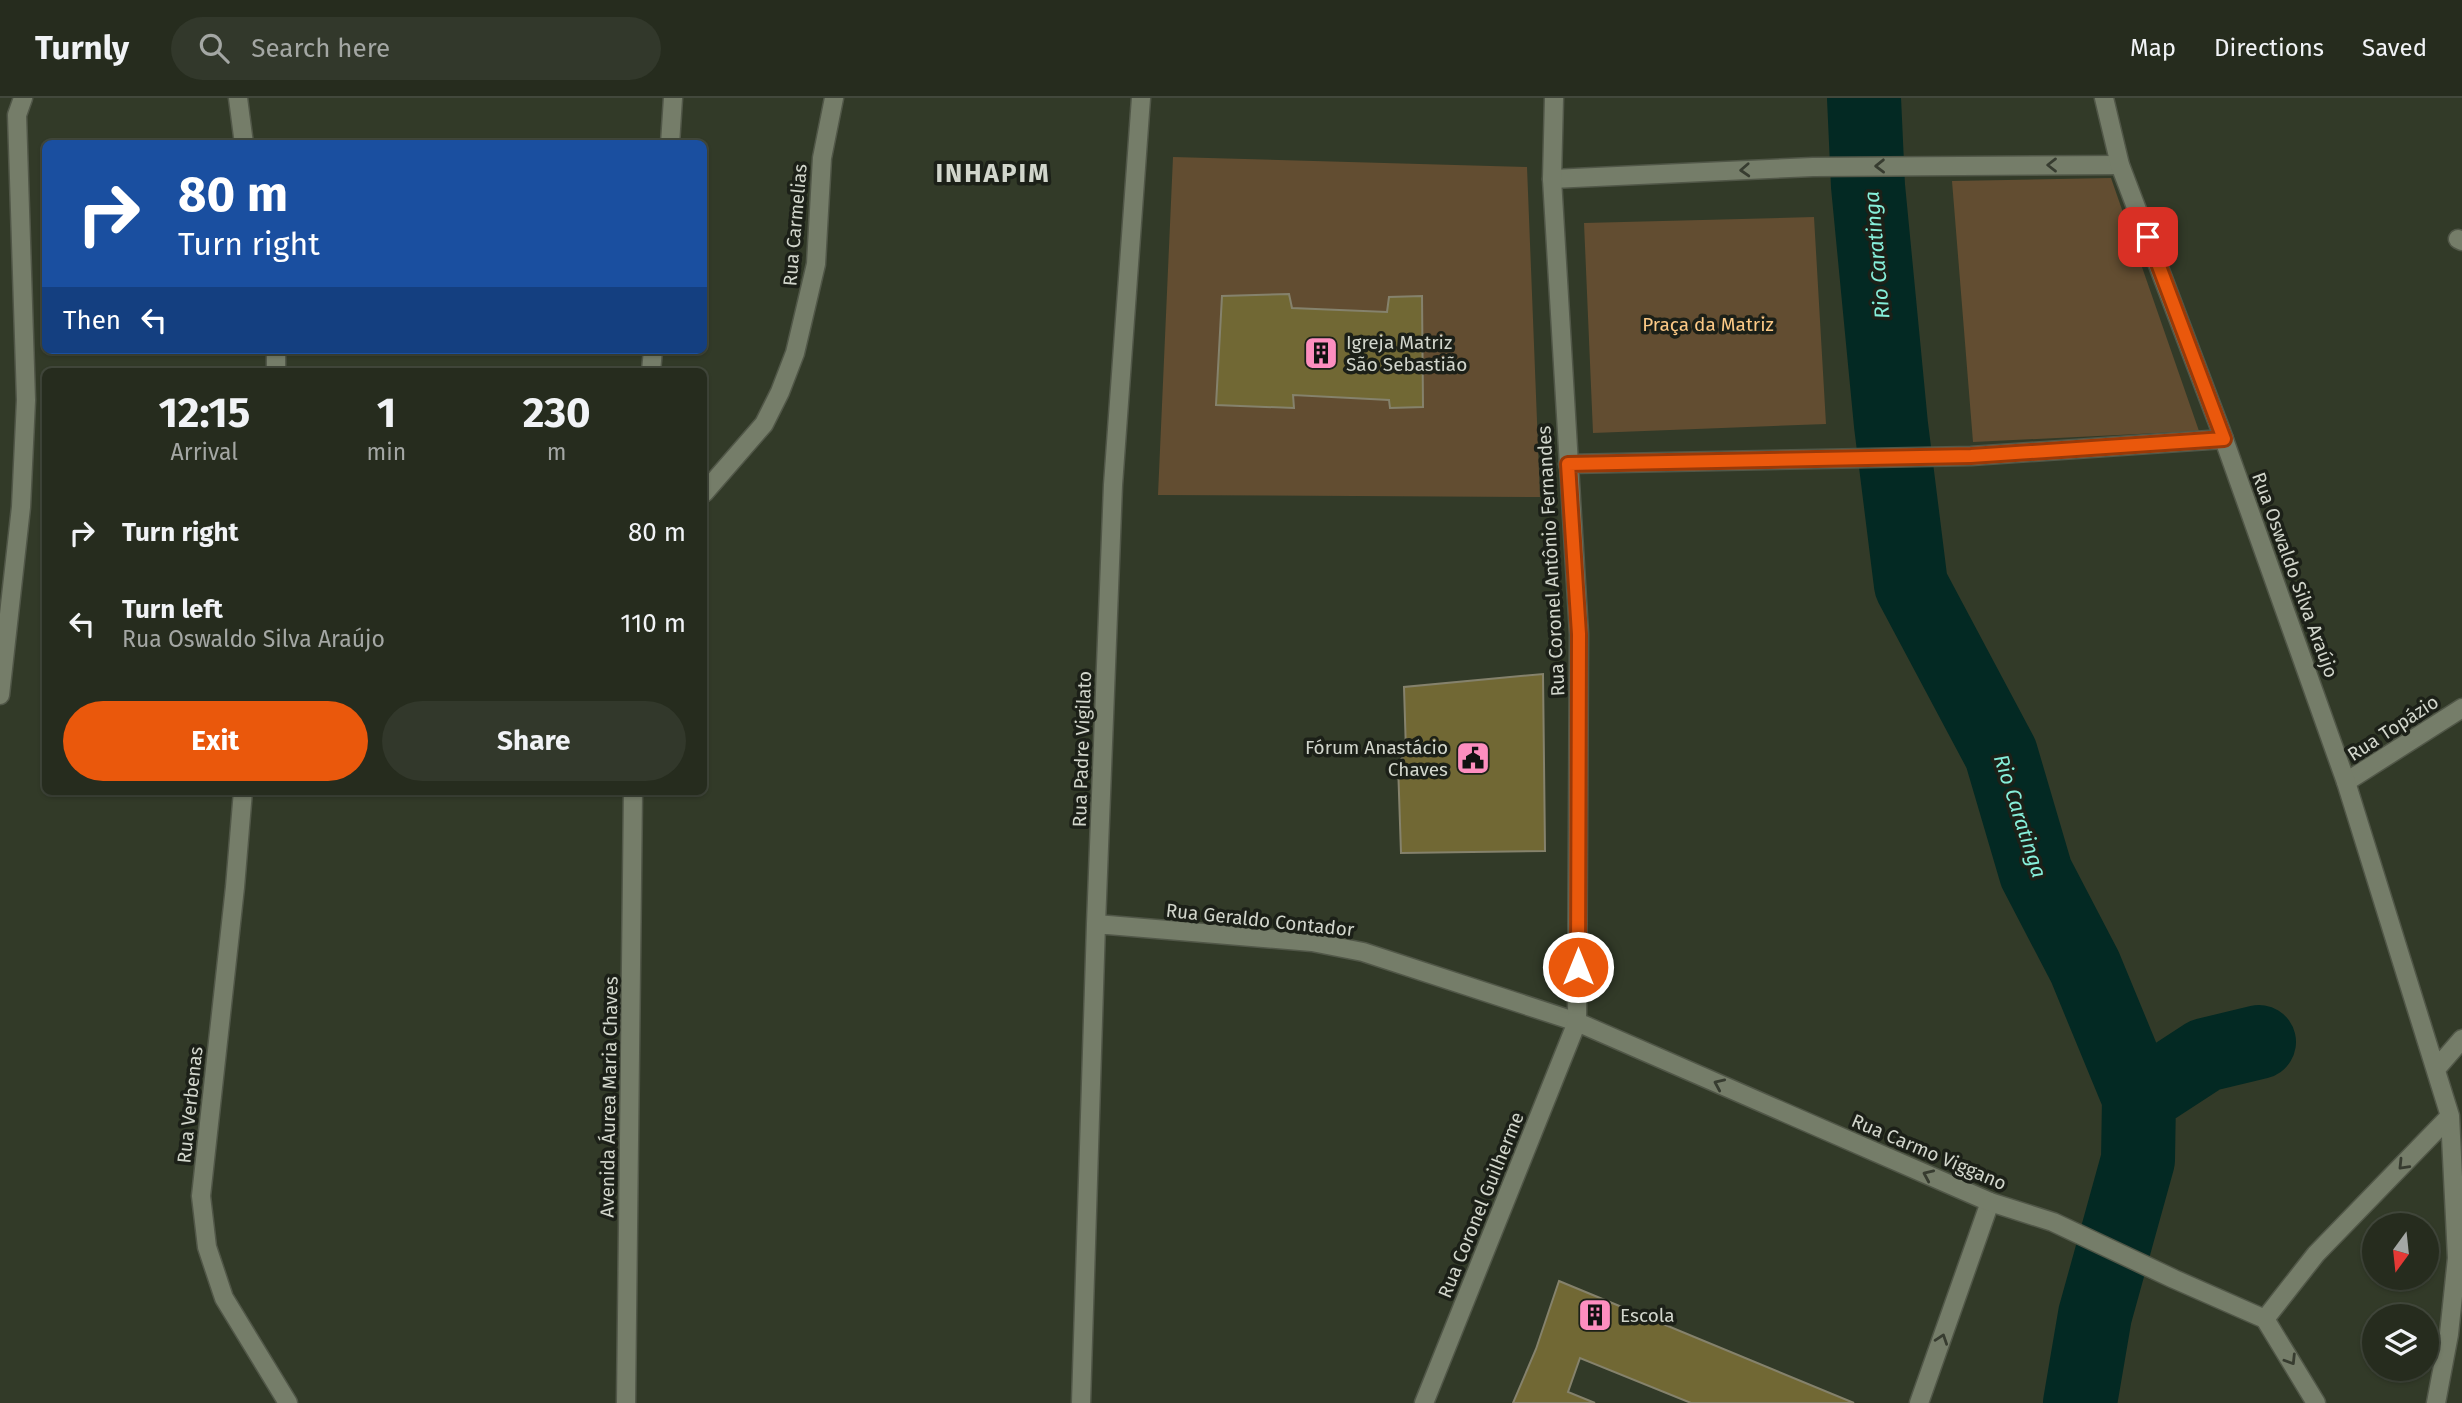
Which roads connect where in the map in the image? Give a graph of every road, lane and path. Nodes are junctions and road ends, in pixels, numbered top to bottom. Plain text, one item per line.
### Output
1 (23, 98) edge
2 (238, 98) edge
3 (673, 98) edge
4 (834, 98) edge
5 (1141, 98) edge
6 (1554, 98) edge
7 (2104, 98) edge
8 (243, 140) edge
9 (670, 140) edge
10 (2120, 165) junction
11 (1552, 179) junction
12 (2224, 439) junction
13 (1568, 464) junction
14 (707, 490) edge
15 (0, 695) edge
16 (2462, 708) edge
17 (2346, 782) junction
18 (243, 795) edge
19 (633, 795) edge
20 (1096, 924) junction
21 (1577, 1022) junction
22 (2462, 1039) edge
23 (2436, 1069) junction
24 (2450, 1116) junction
25 (1990, 1202) junction
26 (2265, 1319) junction
27 (288, 1403) edge
28 (626, 1403) edge
29 (1081, 1403) edge
30 (1424, 1403) edge
31 (1919, 1403) edge
32 (2316, 1403) edge
33 (2436, 1403) edge

1 - 15 street
2 - 8 street
3 - 9 street
4 - 14 street, Rua Carmelias
5 - 20 street, Rua Padre Vigilato
6 - 11 street, Rua Coronel Antônio Fernandes
7 - 10 street, Rua Oswaldo Silva Araújo
10 -> 11 street
10 - 12 street, Rua Oswaldo Silva Araújo
11 - 13 street, Rua Coronel Antônio Fernandes
12 - 13 street
12 - 17 street, Rua Oswaldo Silva Araújo
13 - 21 street, Rua Coronel Antônio Fernandes
16 - 17 street, Rua Topázio
17 - 23 street, Rua Oswaldo Silva Araújo
18 - 27 street, Rua Verbenas
19 - 28 street, Avenida Áurea Maria Chaves
20 - 21 street, Rua Geraldo Contador
20 - 29 street, Rua Padre Vigilato
25 -> 21 street, Rua Carmo Viggano
21 - 30 street, Rua Coronel Guilherme
22 - 23 street
23 - 24 street, Rua Oswaldo Silva Araújo
24 -> 26 street
24 - 33 street, Rua Oswaldo Silva Araújo
25 - 26 street, Rua Carmo Viggano
31 -> 25 street
26 -> 32 street

